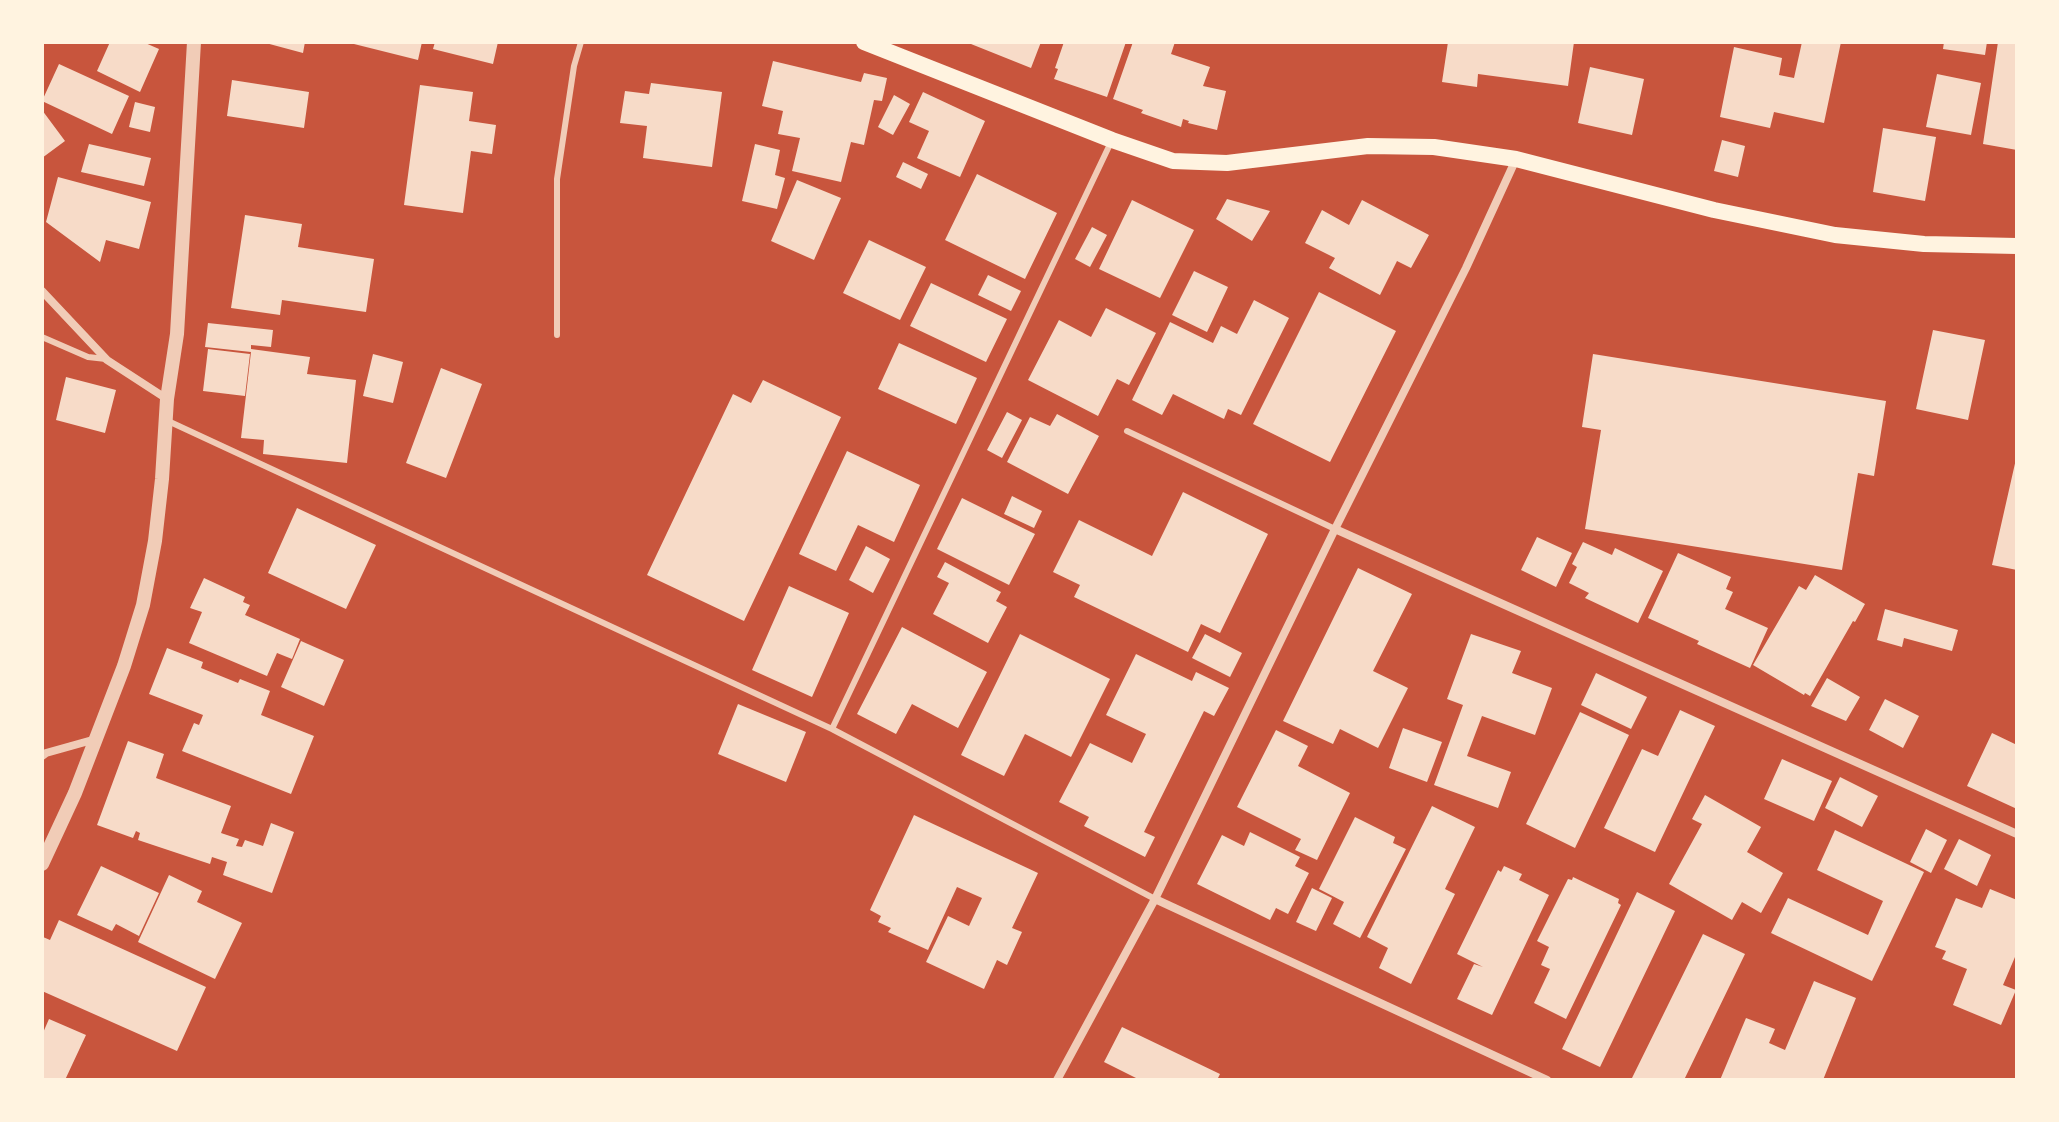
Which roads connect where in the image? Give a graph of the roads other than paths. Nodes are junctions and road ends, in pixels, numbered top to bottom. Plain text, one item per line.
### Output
1 (194, 42) edge
2 (581, 42) edge
3 (864, 42) edge
4 (1112, 140) junction
5 (1516, 159) junction
6 (2017, 246) edge
7 (42, 291) edge
8 (557, 335) dead end
9 (42, 337) edge
10 (107, 360) junction
11 (167, 399) junction
12 (165, 420) junction
13 (1127, 431) dead end
14 (1335, 529) junction
15 (832, 729) junction
16 (96, 739) junction
17 (42, 756) edge
18 (2017, 834) edge
19 (42, 864) edge
20 (1155, 899) junction
21 (1057, 1080) edge
22 (1547, 1080) edge

1 - 11 street
2 - 8 lane
3 - 4 main road
4 - 5 main road
4 - 15 lane
5 - 6 main road
5 - 14 street
7 - 10 street
9 - 10 lane
10 - 11 street
11 - 12 street
12 - 15 lane
12 - 16 street
13 - 14 lane
14 - 18 street
14 - 20 street
15 - 20 lane
16 - 17 street
16 - 19 street
20 - 21 street
20 - 22 street

